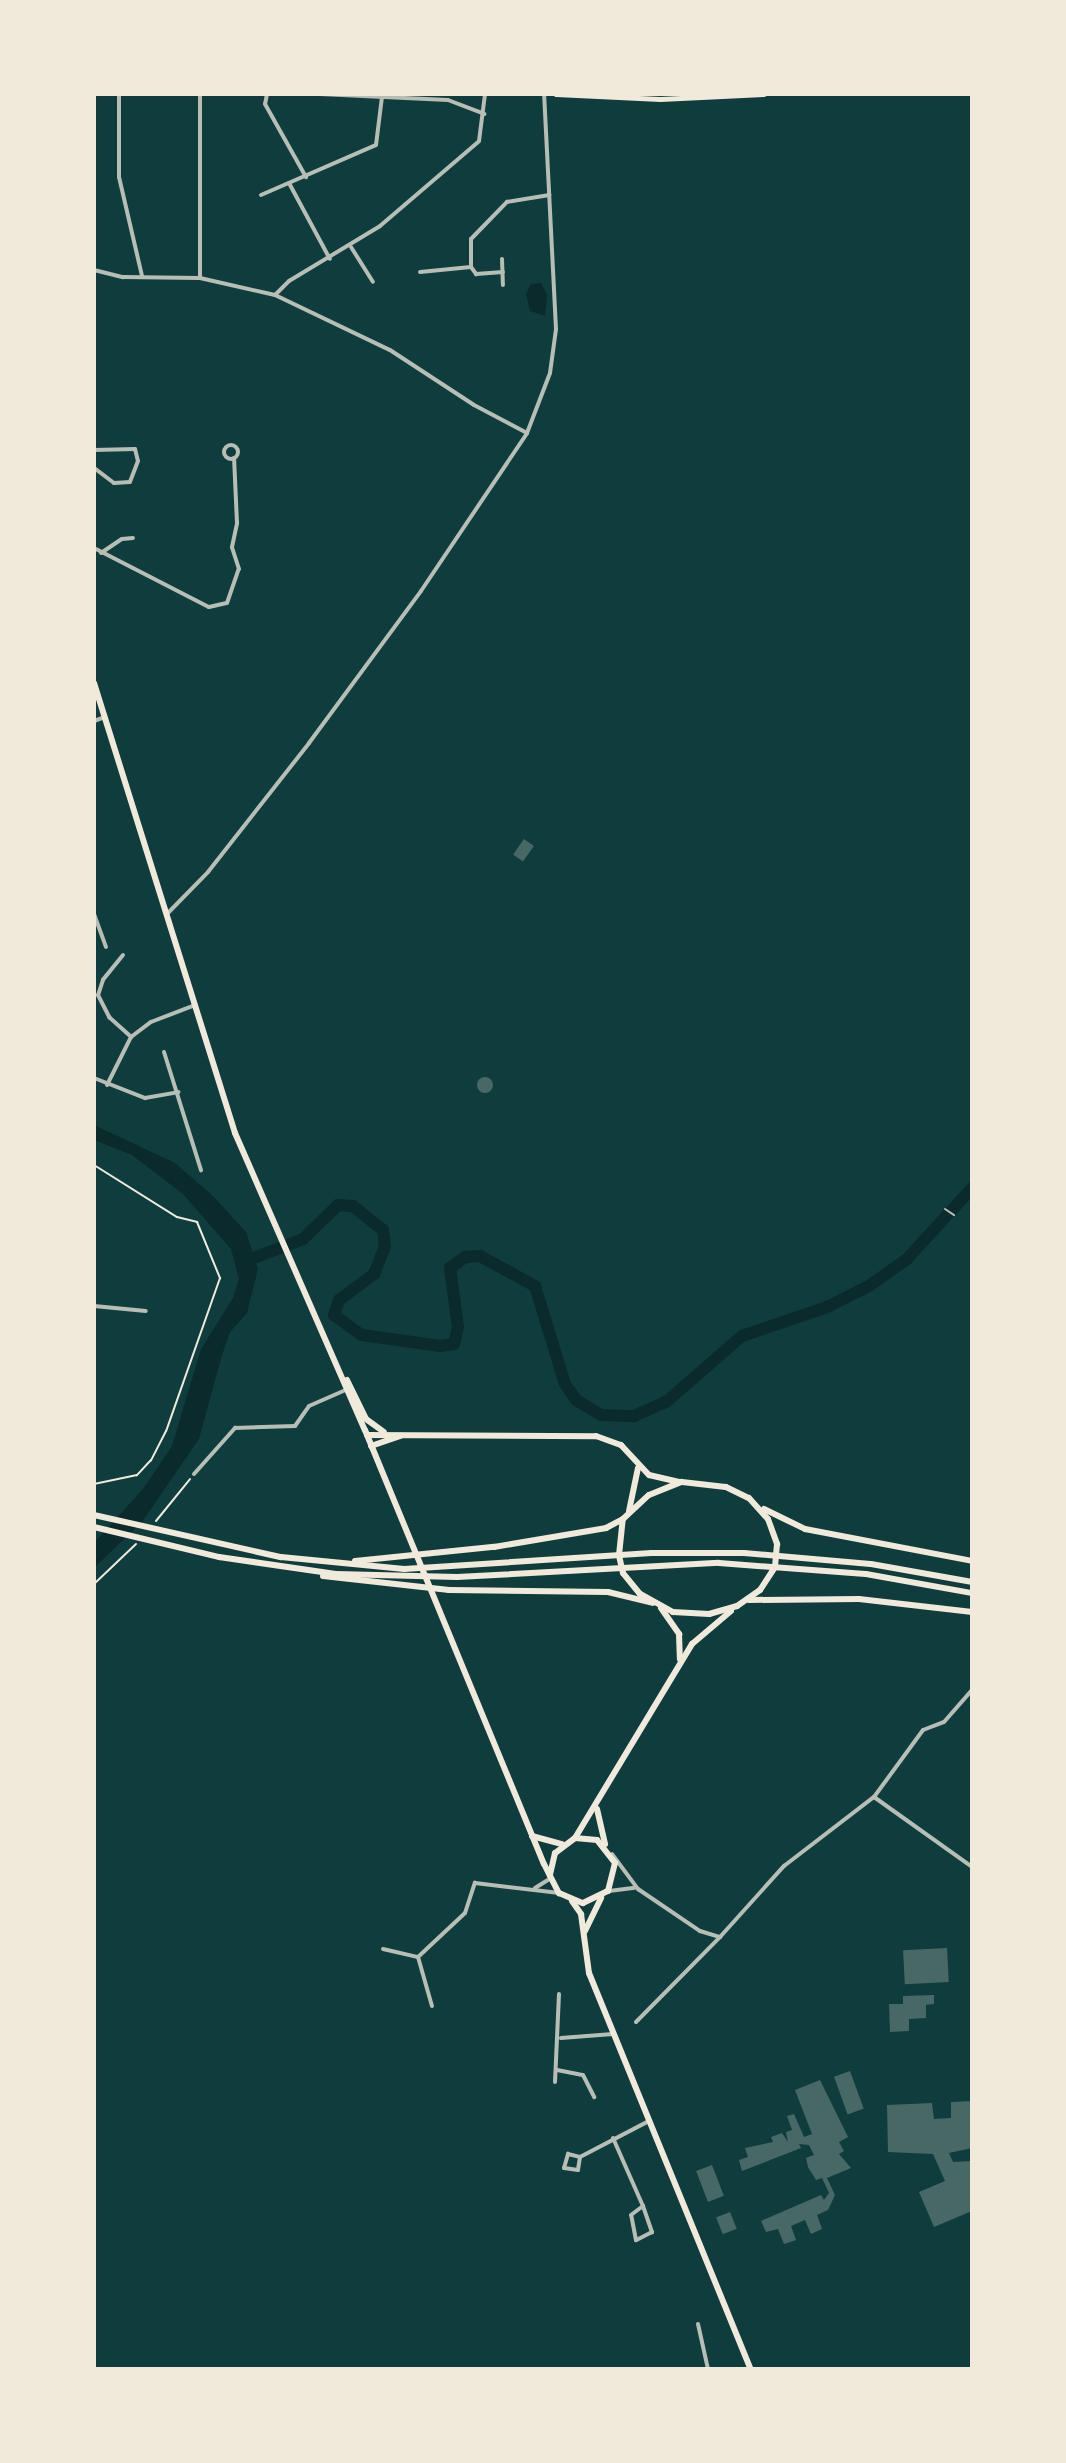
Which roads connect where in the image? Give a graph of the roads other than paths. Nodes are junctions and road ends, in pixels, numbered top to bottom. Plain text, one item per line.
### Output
1 (119, 94) edge
2 (200, 94) edge
3 (267, 94) edge
4 (320, 94) edge
5 (485, 94) edge
6 (544, 94) edge
7 (556, 94) edge
8 (764, 94) edge
9 (382, 97) junction
10 (484, 114) junction
11 (306, 177) junction
12 (289, 183) junction
13 (261, 195) dead end
14 (549, 195) junction
15 (351, 246) junction
16 (330, 259) junction
17 (502, 259) dead end
18 (471, 267) junction
19 (94, 270) edge
20 (420, 272) dead end
21 (503, 272) junction
22 (142, 276) junction
23 (200, 278) junction
24 (373, 282) dead end
25 (503, 285) dead end
26 (275, 295) junction
27 (527, 433) junction
28 (94, 450) edge
29 (234, 458) dead end
30 (94, 468) edge
31 (133, 538) dead end
32 (94, 548) edge
33 (101, 553) junction
34 (94, 683) edge
35 (105, 717) junction
36 (94, 721) edge
37 (94, 914) edge
38 (167, 914) junction
39 (96, 924) edge
40 (106, 947) dead end
41 (123, 955) dead end
42 (195, 1005) junction
43 (131, 1037) junction
44 (164, 1052) dead end
45 (94, 1078) edge
46 (107, 1085) junction
47 (178, 1092) junction
48 (201, 1170) dead end
49 (945, 1209) dead end
50 (954, 1215) dead end
51 (94, 1306) edge
52 (146, 1311) dead end
53 (349, 1388) junction
54 (384, 1432) junction
55 (367, 1435) junction
56 (403, 1435) junction
57 (371, 1446) junction
58 (636, 1465) junction
59 (194, 1474) dead end
60 (682, 1482) junction
61 (761, 1507) junction
62 (628, 1511) junction
63 (94, 1515) edge
64 (623, 1519) junction
65 (94, 1527) edge
66 (972, 1561) edge
67 (331, 1563) junction
68 (302, 1571) junction
69 (972, 1582) edge
70 (972, 1593) edge
71 (746, 1600) junction
72 (653, 1603) junction
73 (737, 1606) junction
74 (660, 1607) junction
75 (972, 1612) edge
76 (679, 1663) junction
77 (972, 1690) edge
78 (874, 1797) junction
79 (598, 1806) junction
80 (531, 1835) junction
81 (575, 1838) junction
82 (562, 1844) junction
83 (606, 1845) junction
84 (612, 1854) junction
85 (972, 1867) edge
86 (550, 1877) junction
87 (532, 1889) junction
88 (638, 1889) junction
89 (608, 1891) junction
90 (559, 1893) junction
91 (601, 1898) junction
92 (572, 1901) junction
93 (584, 1934) junction
94 (720, 1937) junction
95 (383, 1949) dead end
96 (418, 1957) junction
97 (559, 1994) dead end
98 (432, 2006) dead end
99 (636, 2022) dead end
100 (615, 2034) junction
101 (561, 2038) junction
102 (557, 2070) junction
103 (555, 2082) dead end
104 (594, 2097) dead end
105 (651, 2120) junction
106 (613, 2138) junction
107 (580, 2157) junction
108 (643, 2206) junction
109 (698, 2324) dead end
110 (708, 2369) edge
111 (751, 2369) edge

1 - 22 street
2 - 23 street
3 - 11 street
4 - 9 street
5 - 10 street
6 - 14 street
7 - 8 main road
9 - 10 street
9 - 11 street
10 - 15 street
11 - 12 street
12 - 13 street
12 - 16 street
14 - 18 street
14 - 27 street
15 - 16 street
15 - 24 street
16 - 26 street
17 - 21 street
18 - 20 street
18 - 21 street
19 - 22 street
21 - 25 street
22 - 23 street
23 - 26 street
26 - 27 street
27 - 38 street
28 - 30 street
29 - 33 street
31 - 33 street
32 - 33 street
34 - 35 main road
35 - 36 street
35 - 38 main road
37 - 39 street
38 - 42 main road
39 - 40 street
41 - 43 street
42 - 43 street
42 - 53 main road
43 - 46 street
44 - 47 street
45 - 46 street
46 - 47 street
47 - 48 street
49 - 50 lane
51 - 52 street
53 - 54 main road
53 - 55 main road
53 - 59 street
54 - 55 main road
54 - 56 main road
55 - 57 main road
56 - 57 main road
56 - 58 main road
57 - 80 main road
58 - 60 main road
58 - 62 main road
60 - 61 main road
60 - 62 main road
61 - 66 main road
61 - 71 main road
62 - 64 main road
63 - 67 main road
64 - 67 main road
64 - 72 main road
65 - 68 main road
67 - 69 main road
68 - 70 main road
68 - 72 main road
71 - 73 main road
71 - 75 main road
72 - 74 main road
73 - 74 main road
73 - 76 main road
74 - 76 main road
76 - 79 main road
77 - 78 street
78 - 85 street
78 - 94 street
79 - 81 main road
79 - 83 main road
80 - 82 main road
80 - 86 main road
81 - 82 main road
81 - 83 main road
82 - 86 main road
83 - 84 main road
84 - 88 street
84 - 89 main road
86 - 87 street
86 - 90 main road
87 - 90 street
87 - 96 street
88 - 89 street
88 - 94 street
89 - 91 main road
90 - 92 main road
91 - 92 main road
91 - 93 main road
92 - 93 main road
93 - 100 main road
94 - 99 street
95 - 96 street
96 - 98 street
97 - 101 street
100 - 101 street
100 - 105 main road
101 - 102 street
102 - 103 street
102 - 104 street
105 - 106 street
105 - 111 main road
106 - 107 street
106 - 108 street
107 - 107 street
108 - 108 street
109 - 110 street

